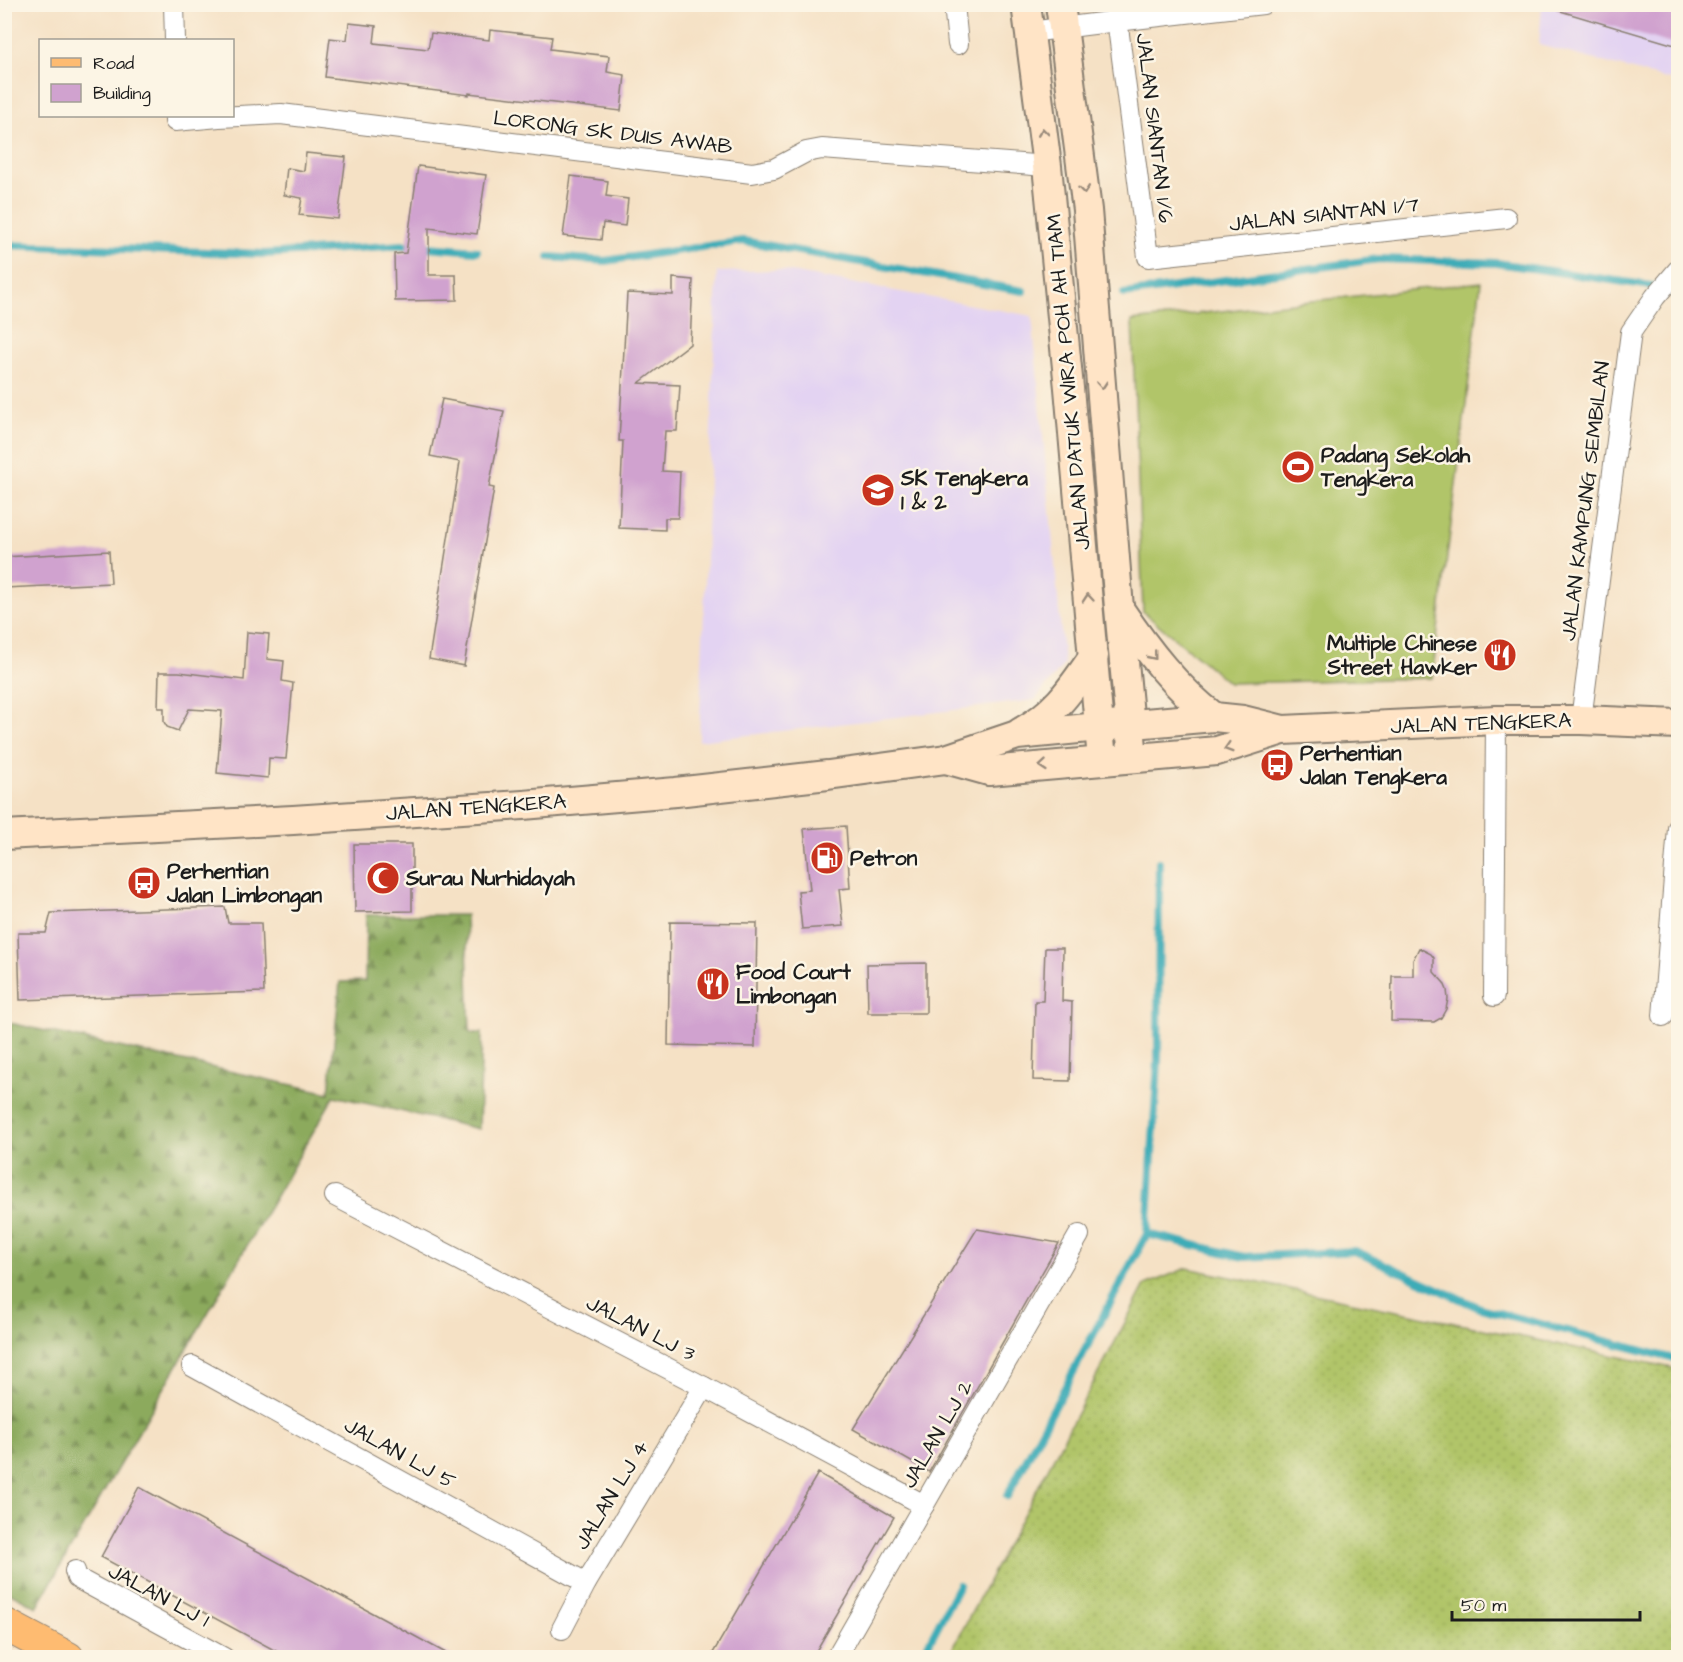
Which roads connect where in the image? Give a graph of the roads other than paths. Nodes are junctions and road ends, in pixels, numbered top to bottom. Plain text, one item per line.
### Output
1 (174, 4) edge
2 (954, 4) edge
3 (1026, 4) edge
4 (1263, 4) edge
5 (1116, 13) edge
6 (1061, 16) edge
7 (1030, 32) junction
8 (175, 39) edge
9 (958, 44) dead end
10 (234, 116) edge
11 (175, 117) edge
12 (219, 117) edge
13 (1047, 166) junction
14 (1506, 218) dead end
15 (1148, 257) joint
16 (1678, 271) edge
17 (1119, 608) junction
18 (1094, 656) junction
19 (1214, 717) junction
20 (1496, 720) junction
21 (1581, 720) junction
22 (1130, 724) junction
23 (1678, 724) edge
24 (1100, 727) junction
25 (1284, 730) junction
26 (1017, 735) junction
27 (1133, 758) junction
28 (946, 759) junction
29 (1102, 760) junction
30 (1678, 828) edge
31 (4, 836) edge
32 (1494, 996) dead end
33 (1663, 1016) dead end
34 (335, 1196) dead end
35 (1079, 1235) dead end
36 (192, 1366) dead end
37 (704, 1387) junction
38 (924, 1504) junction
39 (75, 1571) dead end
40 (586, 1583) junction
41 (4, 1624) edge
42 (562, 1629) dead end
43 (68, 1658) edge
44 (224, 1658) edge
45 (836, 1658) edge

1 - 8 street
2 - 9 street
3 - 7 main road, JALAN DATUK WIRA POH AH TIAM
4 - 5 street
5 - 6 street
5 - 15 street, JALAN SIANTAN 1/6
6 - 7 street
6 -> 17 main road, JALAN DATUK WIRA POH AH TIAM
13 -> 7 main road, JALAN DATUK WIRA POH AH TIAM
10 - 13 street, LORONG SK DUIS AWAB
11 - 12 street, LORONG SK DUIS AWAB
18 -> 13 main road, JALAN DATUK WIRA POH AH TIAM
14 - 15 street, JALAN SIANTAN 1/7
16 - 21 street, JALAN KAMPUNG SEMBILAN
17 -> 19 main road
17 - 22 main road, JALAN DATUK WIRA POH AH TIAM
18 - 24 main road, JALAN DATUK WIRA POH AH TIAM
18 - 26 main road
19 - 22 main road, JALAN TENGKERA
19 - 25 main road, JALAN TENGKERA
20 - 21 main road, JALAN TENGKERA
20 - 25 main road, JALAN TENGKERA
20 - 32 street
21 - 23 main road, JALAN TENGKERA
22 - 24 main road, JALAN TENGKERA
22 - 27 main road, JALAN DATUK WIRA POH AH TIAM
24 - 26 main road, JALAN TENGKERA
24 - 29 main road, JALAN DATUK WIRA POH AH TIAM
25 -> 27 main road, JALAN TENGKERA
26 - 28 main road, JALAN TENGKERA
27 - 29 main road, JALAN TENGKERA
29 -> 28 main road, JALAN TENGKERA
28 - 31 main road, JALAN TENGKERA
30 - 33 street
34 - 37 street, JALAN LJ 3
35 - 38 street, JALAN LJ 2
36 - 40 street, JALAN LJ 5
37 - 38 street, JALAN LJ 3
37 - 40 street, JALAN LJ 4
38 - 45 street, JALAN LJ 2
39 - 44 street, JALAN LJ 1
40 - 42 street, JALAN LJ 4
41 - 43 main road

